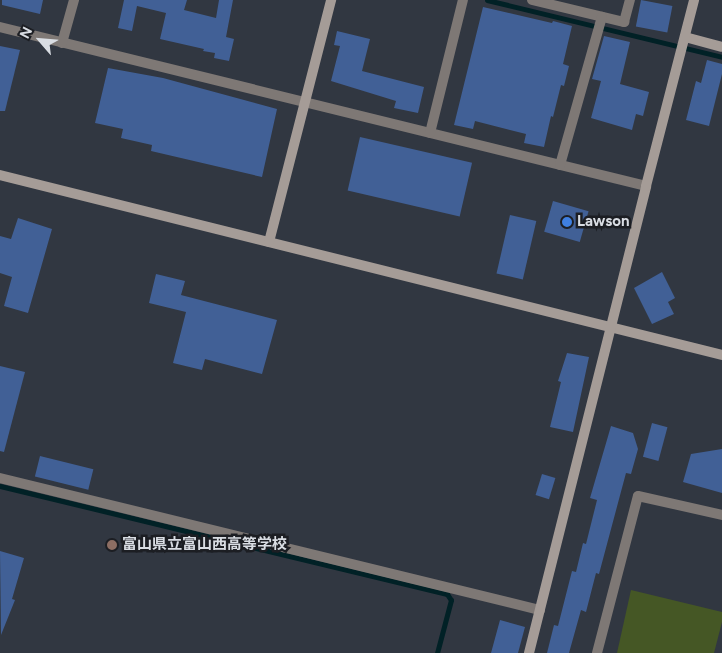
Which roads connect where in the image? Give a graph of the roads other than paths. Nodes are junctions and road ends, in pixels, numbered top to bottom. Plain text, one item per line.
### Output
1 (74, 0) edge
2 (332, 0) edge
3 (463, 0) edge
4 (532, 0) edge
5 (630, 0) edge
6 (694, 0) edge
7 (602, 17) junction
8 (0, 27) edge
9 (685, 37) junction
10 (62, 43) junction
11 (722, 47) edge
12 (305, 104) junction
13 (430, 134) junction
14 (560, 165) junction
15 (0, 175) edge
16 (646, 186) junction
17 (269, 242) junction
18 (611, 327) junction
19 (722, 355) edge
20 (0, 478) edge
21 (722, 515) edge
22 (540, 610) junction
23 (529, 653) edge
24 (597, 653) edge

1 - 10 street
2 - 12 street
3 - 13 street
4 - 7 street
5 - 7 street
6 - 9 street
7 - 14 street
8 - 10 street
9 - 11 street
9 - 16 street
10 - 12 street
12 - 13 street
12 - 17 street
13 - 14 street
14 - 16 street
15 - 17 street
16 - 18 street
17 - 18 street
18 - 19 street
18 - 22 street
20 - 22 street
21 - 24 street
22 - 23 street

